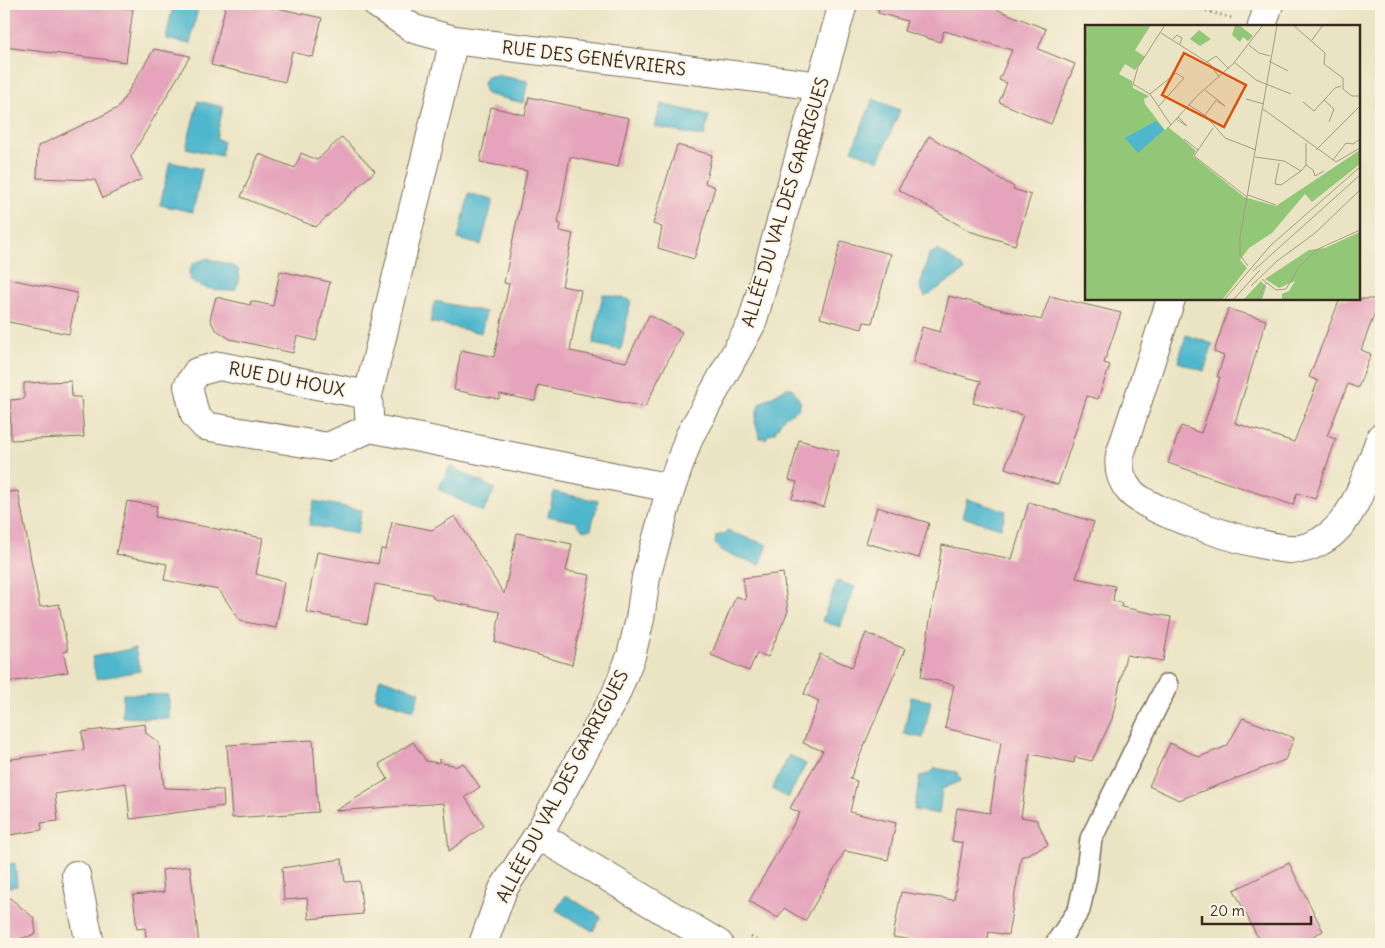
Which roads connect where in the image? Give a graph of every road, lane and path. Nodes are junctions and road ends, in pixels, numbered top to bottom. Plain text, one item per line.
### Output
1 (377, 4) edge
2 (843, 4) edge
3 (1182, 4) edge
4 (1269, 4) edge
5 (1258, 25) edge
6 (1262, 25) edge
7 (454, 40) junction
8 (820, 86) junction
9 (1171, 300) edge
10 (368, 395) junction
11 (370, 428) junction
12 (1381, 437) edge
13 (671, 488) junction
14 (1167, 685) dead end
15 (538, 835) junction
16 (76, 875) dead end
17 (90, 944) edge
18 (483, 944) edge
19 (719, 944) edge
20 (1056, 944) edge

1 - 7 street, RUE DES GENÉVRIERS
2 - 8 street, ALLÉE DU VAL DES GARRIGUES
3 - 5 path
4 - 6 street
7 - 8 street, RUE DES GENÉVRIERS
7 - 10 street, RUE DU HOUX
8 - 13 street, ALLÉE DU VAL DES GARRIGUES
9 - 12 street
10 - 11 street, RUE DU HOUX
10 - 11 street, RUE DU HOUX
11 - 13 street
13 - 15 street, ALLÉE DU VAL DES GARRIGUES
14 - 20 lane
15 - 18 street, ALLÉE DU VAL DES GARRIGUES
15 - 19 street
16 - 17 street

